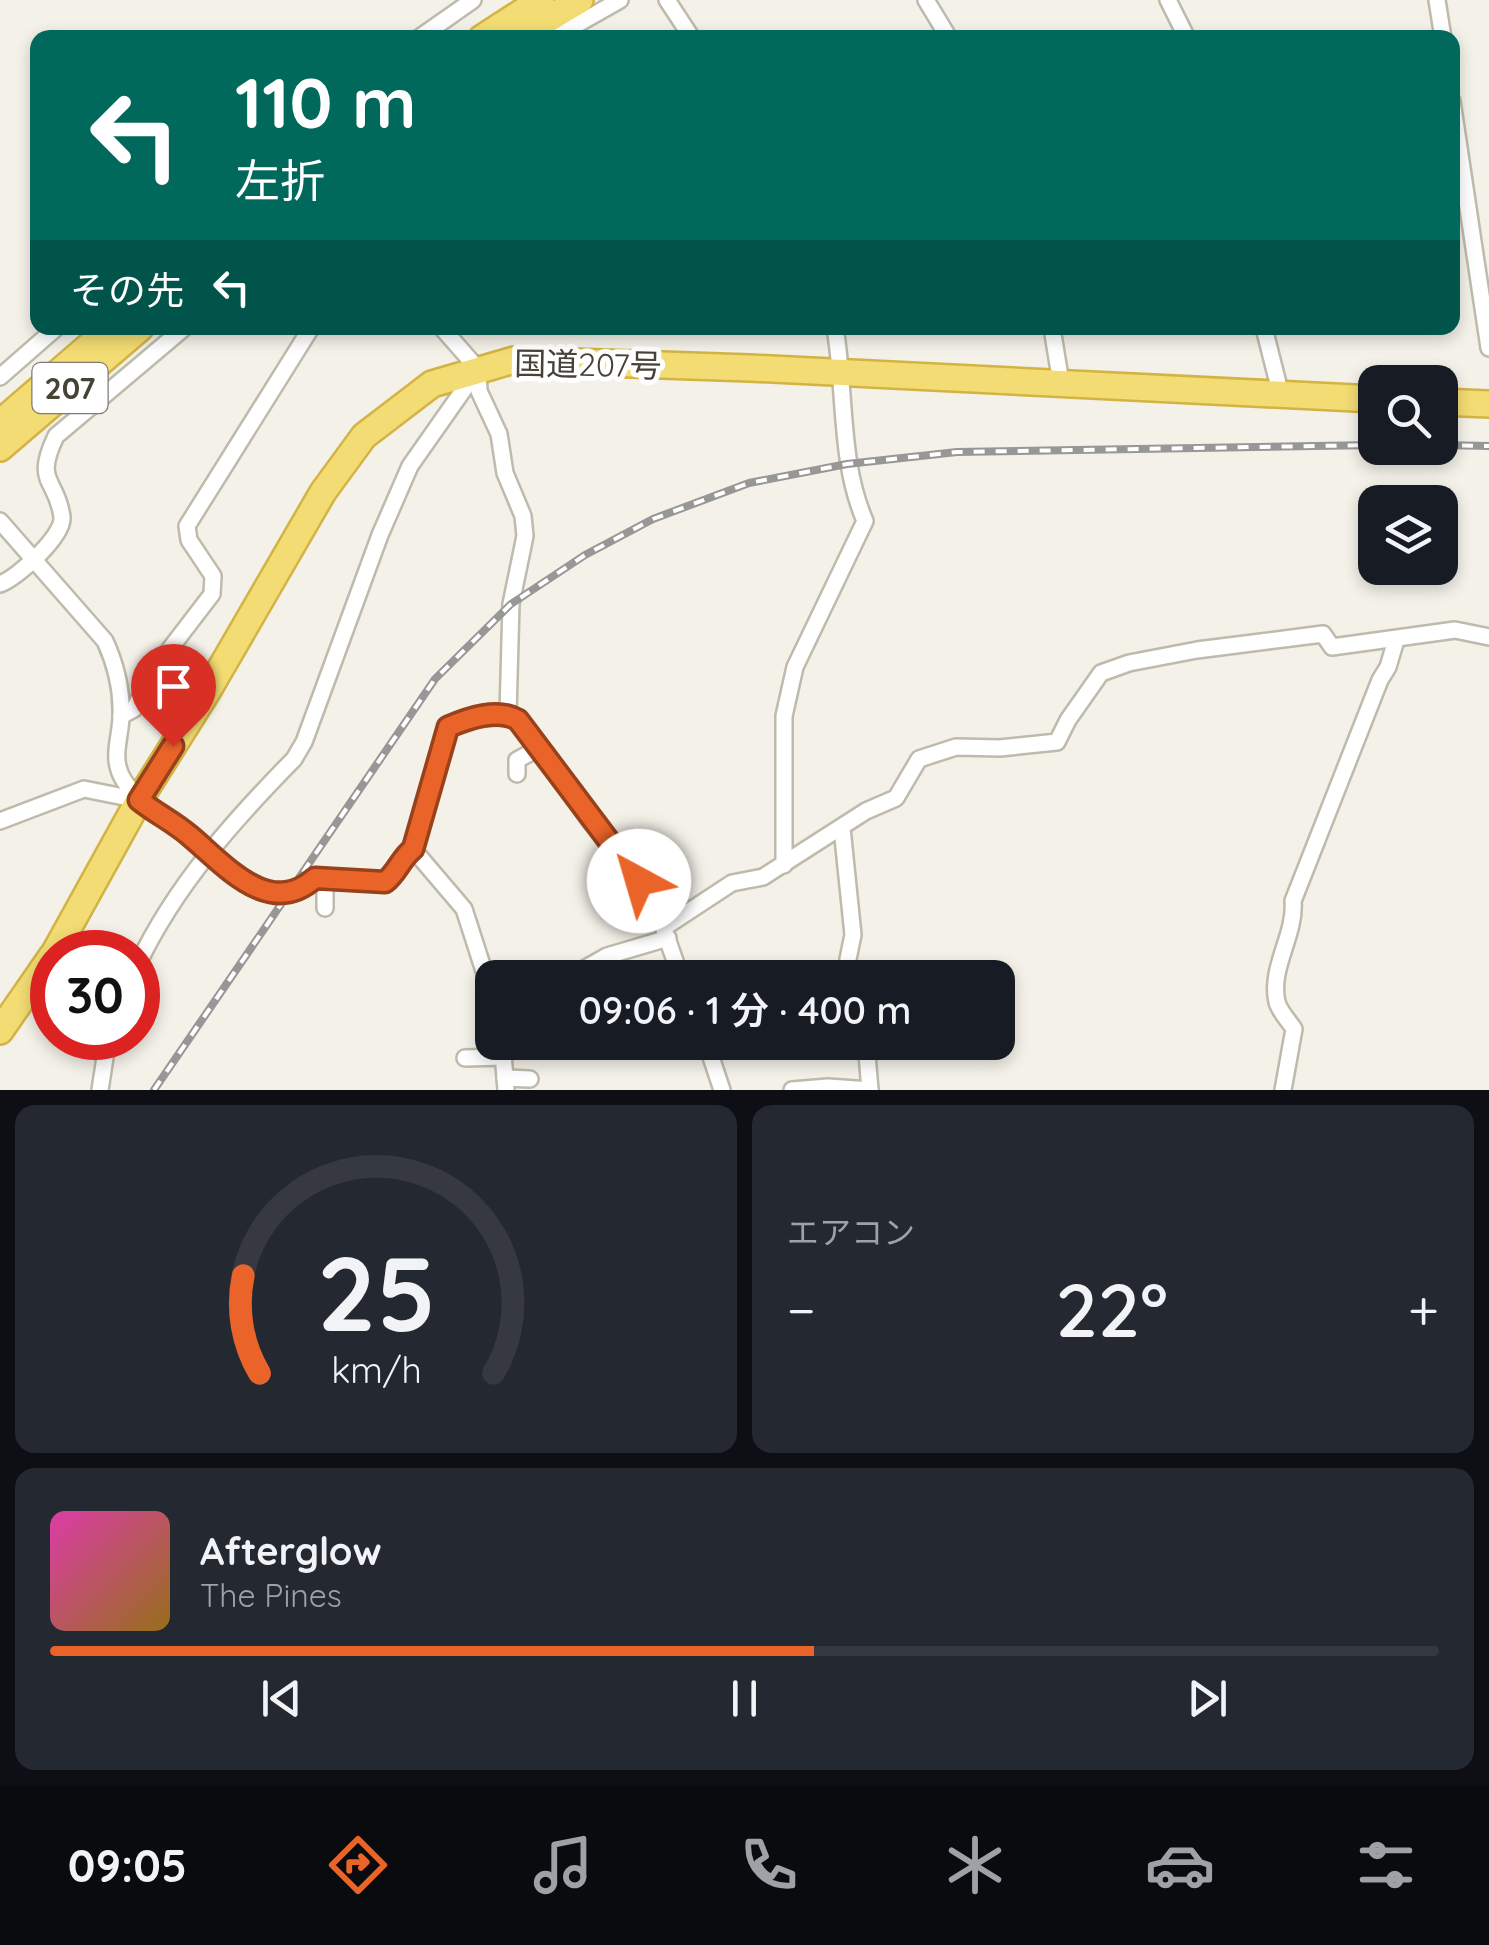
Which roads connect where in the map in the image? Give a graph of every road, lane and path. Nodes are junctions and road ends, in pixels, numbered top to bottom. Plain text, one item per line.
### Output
1 (473, 0) edge
2 (540, 0) edge
3 (580, 0) edge
4 (620, 0) edge
5 (667, 0) edge
6 (926, 0) edge
7 (1168, 0) edge
8 (1437, 0) edge
9 (430, 30) edge
10 (494, 30) edge
11 (529, 30) edge
12 (567, 30) edge
13 (687, 30) edge
14 (943, 30) edge
15 (1183, 30) edge
16 (1441, 30) edge
17 (1460, 154) edge
18 (48, 335) edge
19 (102, 335) edge
20 (132, 335) edge
21 (172, 335) edge
22 (307, 335) edge
23 (448, 335) edge
24 (836, 335) edge
25 (1053, 335) edge
26 (1266, 335) edge
27 (1489, 348) edge
28 (478, 369) junction
29 (843, 374) junction
30 (0, 377) edge
31 (1061, 383) junction
32 (1281, 395) junction
33 (1358, 398) edge
34 (1458, 403) edge
35 (1489, 404) edge
36 (0, 423) edge
37 (0, 448) edge
38 (0, 520) edge
39 (35, 558) junction
40 (0, 584) edge
41 (1489, 637) edge
42 (1396, 640) junction
43 (508, 714) junction
44 (121, 716) junction
45 (539, 748) junction
46 (517, 774) dead end
47 (139, 800) junction
48 (0, 820) edge
49 (842, 828) junction
50 (413, 849) junction
51 (208, 852) junction
52 (784, 865) junction
53 (325, 880) junction
54 (326, 908) dead end
55 (67, 930) edge
56 (156, 930) edge
57 (667, 933) junction
58 (481, 960) edge
59 (600, 960) edge
60 (675, 960) edge
61 (848, 960) edge
62 (30, 989) edge
63 (0, 1032) edge
64 (475, 1056) edge
65 (465, 1058) dead end
66 (105, 1060) edge
67 (712, 1060) edge
68 (868, 1060) edge
69 (530, 1078) dead end
70 (505, 1084) edge
71 (100, 1090) edge
72 (722, 1090) edge
73 (792, 1090) edge
74 (870, 1090) edge
75 (1282, 1090) edge

1 - 9 street
2 - 10 highway
3 - 11 highway
4 - 12 street
5 - 13 street
6 - 14 street
7 - 15 street
8 - 16 street
17 - 27 street
18 - 30 street
19 - 36 highway, 207
20 - 37 highway, 207
21 - 39 street
22 - 44 street
23 - 28 street
24 - 29 street
25 - 31 street
26 - 32 street
28 - 29 highway, 国道207号
28 - 43 street
28 - 47 highway, 国道207号
28 - 51 street
29 - 31 highway, 国道207号
29 - 52 street
31 - 32 highway, 国道207号
32 - 33 highway, 国道207号
34 - 35 highway
38 - 39 street
39 - 40 street
39 - 44 street
41 - 42 street
42 - 49 street
42 - 75 street
43 - 45 street
43 - 50 street
44 - 47 street
45 - 46 street
45 - 57 street
47 - 48 street
47 - 51 street
47 - 55 highway, 国道207号
49 - 52 street
49 - 61 street
50 - 53 street
50 - 58 street
51 - 53 street
51 - 56 street
52 - 57 street
53 - 54 street
57 - 59 street
57 - 60 street
62 - 63 highway, 国道207号
64 - 65 street
66 - 71 street
67 - 72 street
68 - 74 street
69 - 70 street
73 - 74 street

